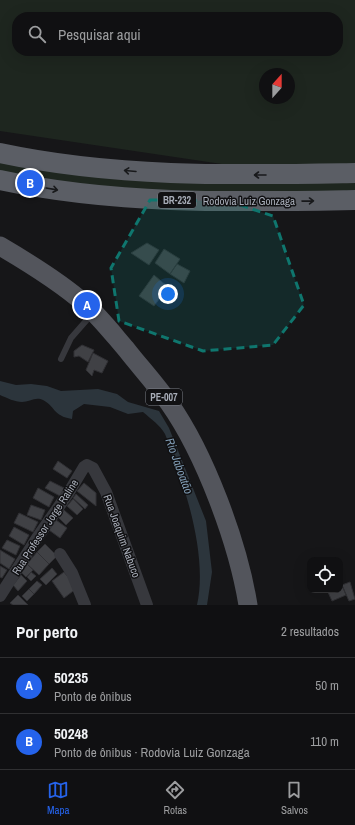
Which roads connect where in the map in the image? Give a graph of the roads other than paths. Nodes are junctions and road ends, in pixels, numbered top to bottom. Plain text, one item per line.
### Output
1 (0, 153) edge
2 (355, 173) edge
3 (0, 180) edge
4 (355, 200) edge
5 (0, 246) edge
6 (93, 312) junction
7 (61, 359) dead end
8 (94, 468) joint
9 (60, 554) dead end
10 (0, 596) edge
11 (85, 605) edge
12 (147, 605) edge
13 (248, 605) edge

2 -> 1 highway
3 -> 4 highway, Rodovia Luiz Gonzaga / BR-232
5 - 6 main road, PE-007
6 - 7 lane
6 - 13 main road, PE-007
8 - 10 street, Rua Professor Jorge Raline
8 - 12 street, Rua Joaquim Nabuco
9 - 11 street

